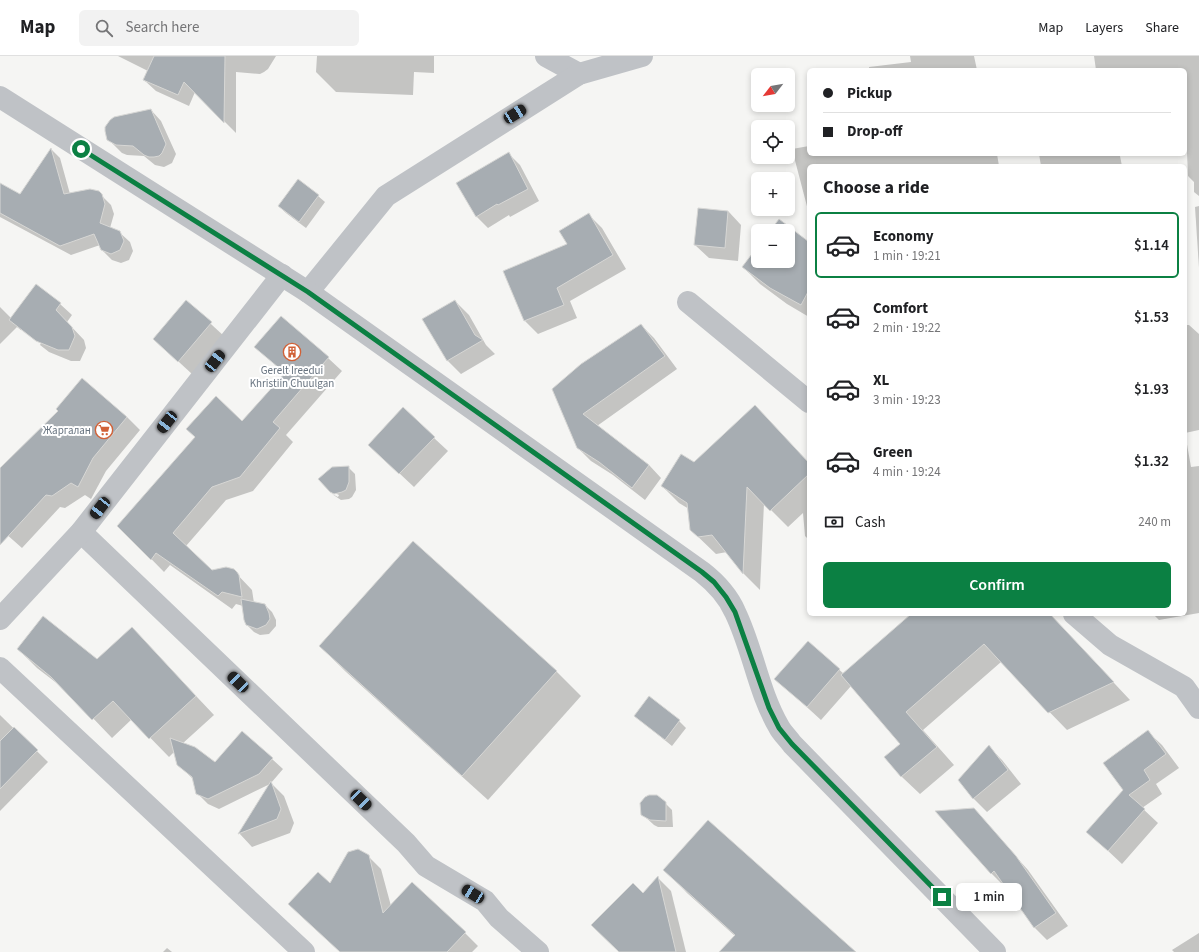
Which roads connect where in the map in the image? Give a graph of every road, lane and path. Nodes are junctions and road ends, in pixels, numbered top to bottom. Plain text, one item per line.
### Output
1 (546, 56) edge
2 (642, 56) edge
3 (579, 74) junction
4 (0, 98) edge
5 (282, 276) junction
6 (308, 292) junction
7 (688, 302) dead end
8 (807, 400) edge
9 (81, 532) junction
10 (1076, 616) edge
11 (0, 619) edge
12 (0, 668) edge
13 (1199, 708) edge
14 (304, 952) edge
15 (538, 952) edge
16 (995, 952) edge

1 - 3 street
2 - 3 street
3 - 6 street
4 - 5 street
5 - 6 street
5 - 9 street
6 - 16 street
7 - 8 street
9 - 11 street
9 - 15 street
10 - 13 street
12 - 14 street

